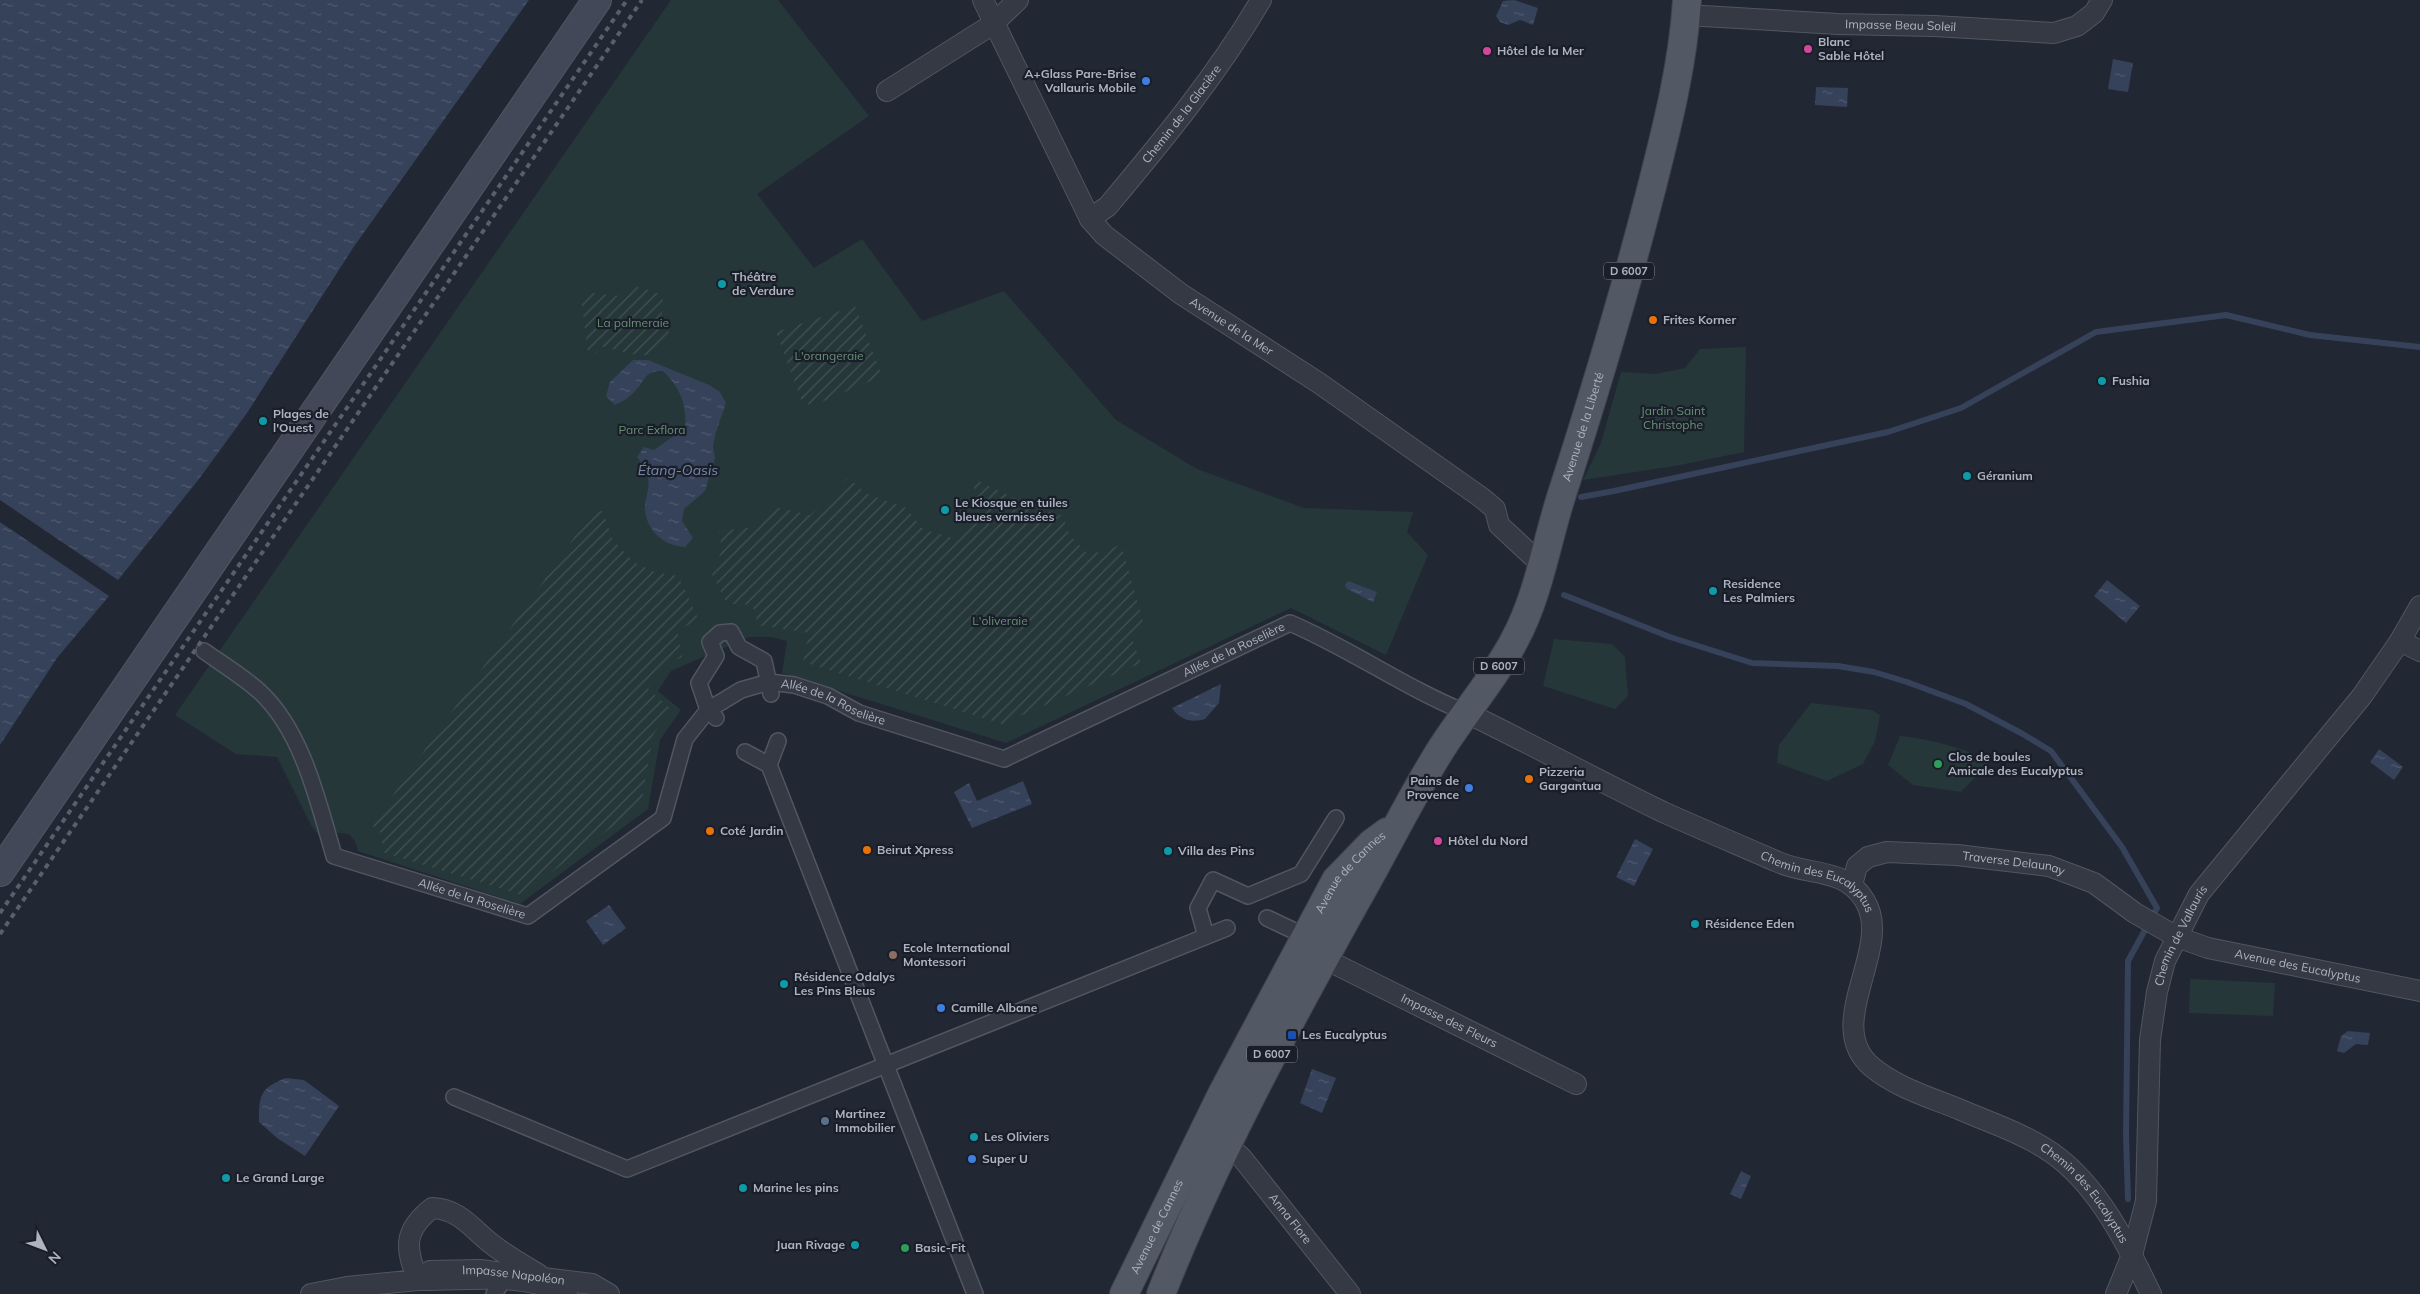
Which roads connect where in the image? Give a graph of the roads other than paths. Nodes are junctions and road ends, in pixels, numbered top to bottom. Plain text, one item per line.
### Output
1 (597, 0) edge
2 (983, 0) edge
3 (1018, 0) edge
4 (1262, 0) edge
5 (2102, 0) edge
6 (1686, 8) edge
7 (993, 24) junction
8 (887, 91) dead end
9 (1090, 219) junction
10 (1543, 566) junction
11 (2420, 606) edge
12 (2400, 641) junction
13 (204, 651) dead end
14 (2420, 651) edge
15 (770, 688) junction
16 (1467, 713) junction
17 (712, 714) junction
18 (778, 741) dead end
19 (745, 752) dead end
20 (769, 765) junction
21 (1336, 818) dead end
22 (1400, 823) junction
23 (0, 872) edge
24 (1852, 885) junction
25 (1267, 918) dead end
26 (1227, 928) dead end
27 (1206, 936) junction
28 (1305, 936) junction
29 (2177, 936) junction
30 (1323, 958) junction
31 (2420, 991) edge
32 (886, 1065) junction
33 (1576, 1084) dead end
34 (454, 1097) dead end
35 (1227, 1144) junction
36 (2132, 1255) junction
37 (541, 1276) junction
38 (418, 1280) junction
39 (499, 1287) edge
40 (311, 1294) edge
41 (567, 1294) edge
42 (609, 1294) edge
43 (975, 1294) edge
44 (1124, 1294) edge
45 (1161, 1294) edge
46 (1350, 1294) edge
47 (2116, 1294) edge
48 (2151, 1294) edge

1 - 23 main road
2 - 7 street, Avenue de la Mer
3 - 7 street
4 - 9 street, Chemin de la Glacière
5 - 6 street, Impasse Beau Soleil
6 - 10 main road, Avenue de la Liberté / D 6007
7 - 8 street
7 - 9 street, Avenue de la Mer
9 - 10 street, Avenue de la Mer
10 - 16 main road, Avenue de la Liberté / D 6007
11 - 12 street, Chemin de Vallauris
12 - 14 street
12 - 29 street, Chemin de Vallauris
13 - 17 street, Allée de la Roselière
15 - 16 street, Allée de la Roselière
15 - 17 street, Allée de la Roselière
15 - 17 street
16 - 22 main road, Avenue de la Liberté / D 6007
16 - 24 street, Chemin des Eucalyptus
18 - 20 street
19 - 20 street
20 - 32 street
21 - 27 street
22 - 28 main road, Avenue de Cannes / D 6007
22 - 30 main road, Avenue de Cannes / D 6007
24 - 29 street, Traverse Delaunay
24 - 36 street, Chemin des Eucalyptus
25 - 28 street
26 - 27 street
27 - 32 street
28 - 44 main road, Avenue de Cannes / D 6007
29 - 31 street, Avenue des Eucalyptus
29 - 36 street, Chemin de Vallauris
30 - 33 street, Impasse des Fleurs
30 - 35 main road, Avenue de Cannes / D 6007
32 - 34 street
32 - 43 street
35 - 45 main road, Avenue de Cannes / D 6007
35 - 46 street, Anna Flore
36 - 47 street, Chemin de Vallauris
36 - 48 street, Chemin des Eucalyptus
37 - 38 street, Impasse Napoléon
37 - 38 street
37 - 42 street, Impasse Napoléon
38 - 39 street, Impasse Napoléon
38 - 40 street, Impasse Napoléon
39 - 41 street, Impasse Napoléon

